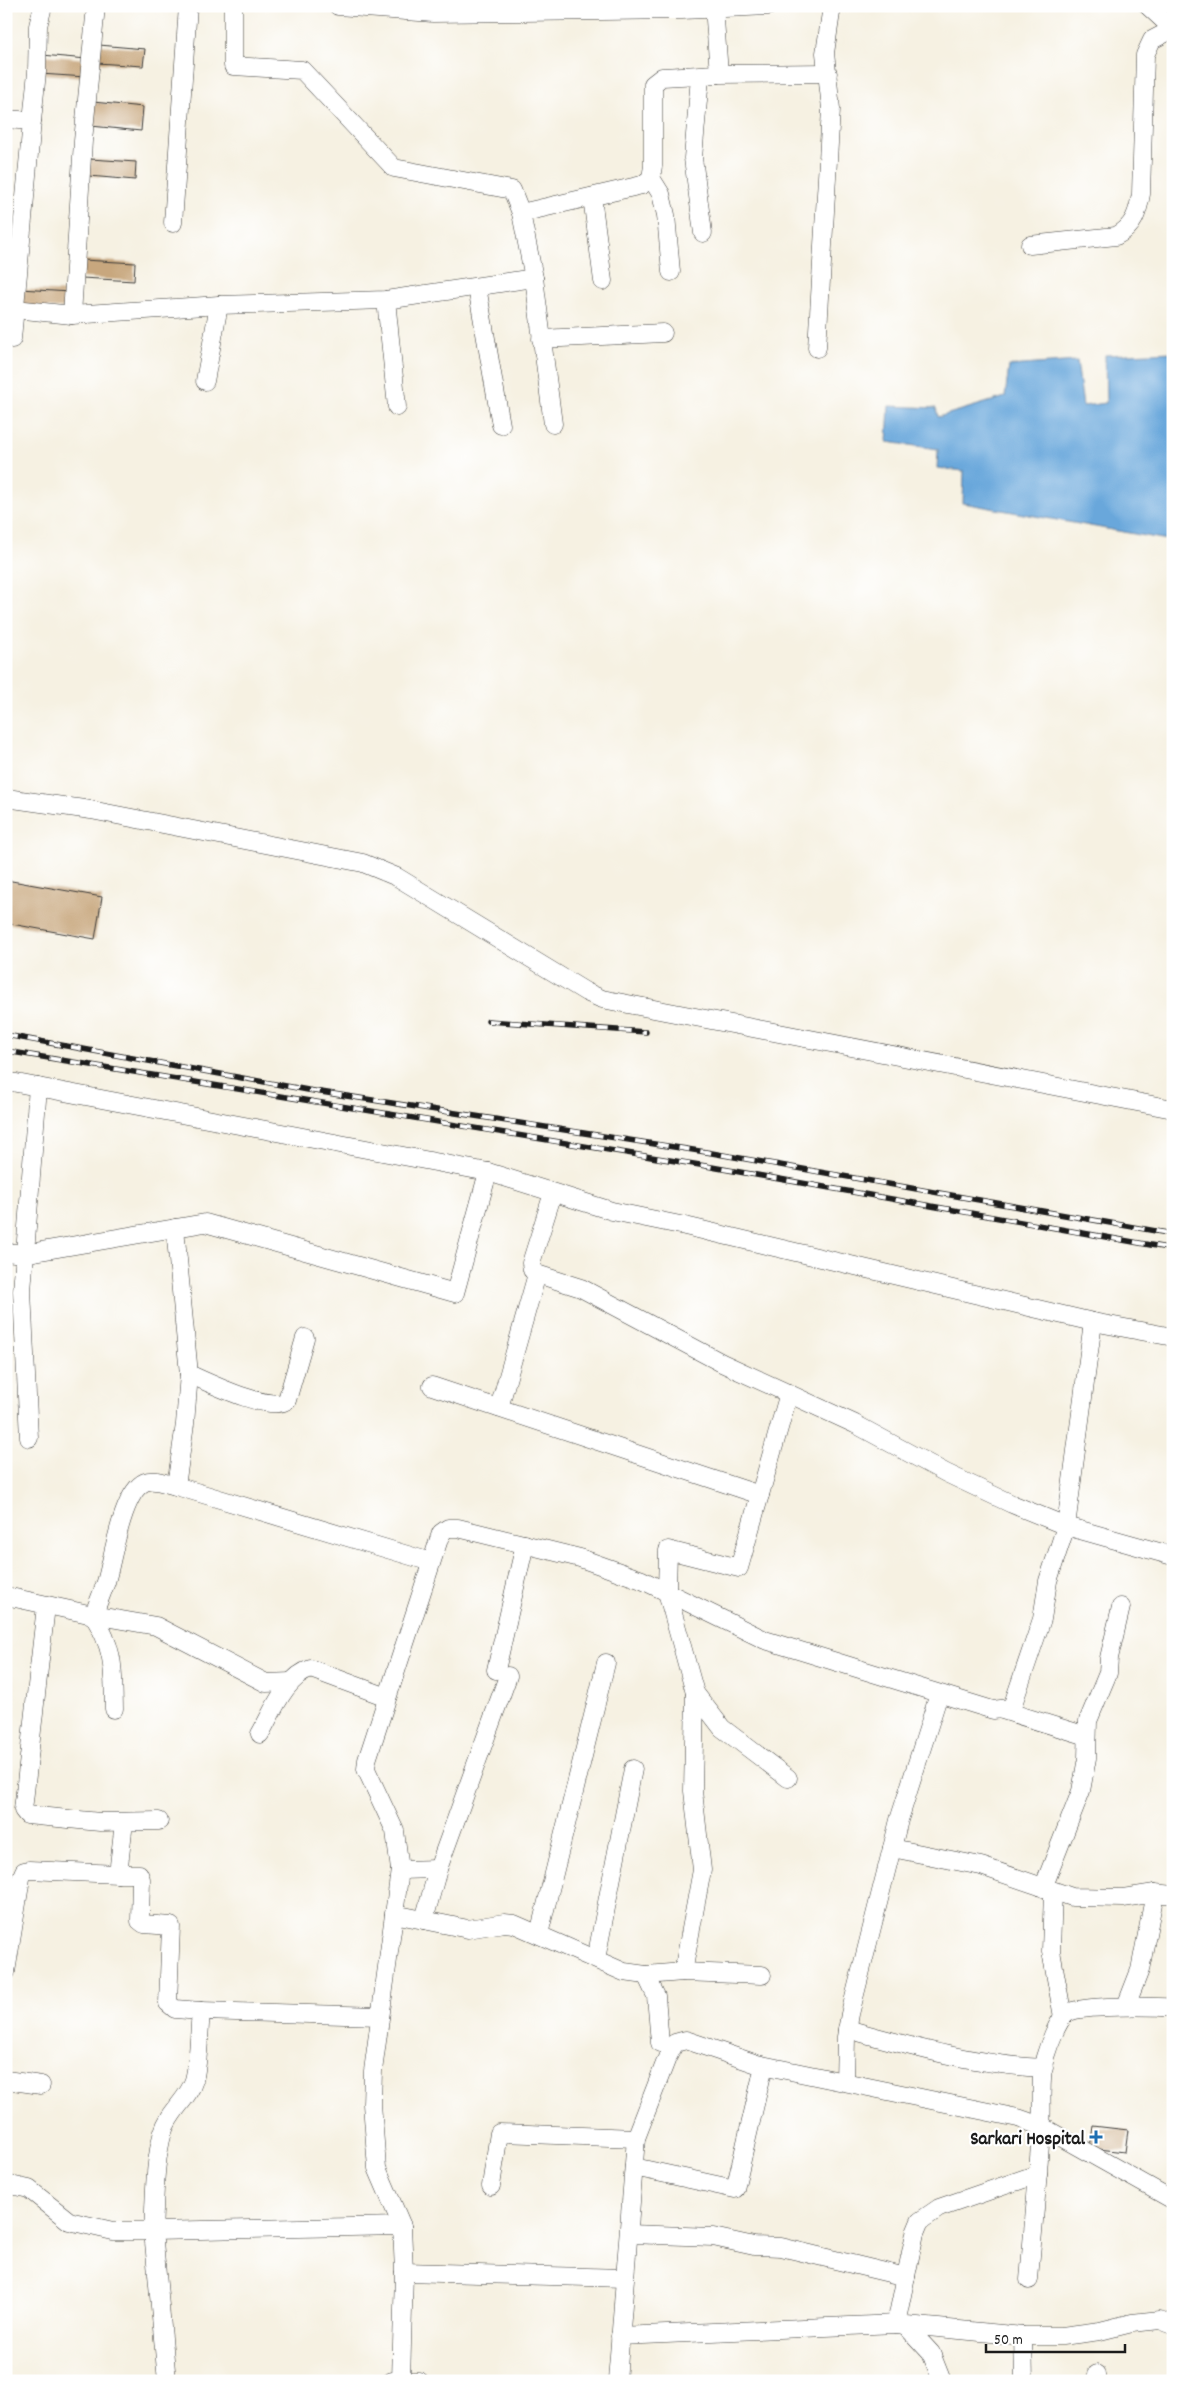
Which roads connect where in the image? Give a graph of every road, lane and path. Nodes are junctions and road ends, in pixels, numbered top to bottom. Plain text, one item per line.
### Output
1 (44, 6) edge
2 (96, 6) edge
3 (188, 6) edge
4 (233, 6) edge
5 (338, 6) edge
6 (768, 6) edge
7 (832, 6) edge
8 (1148, 6) edge
9 (714, 8) edge
10 (1173, 29) edge
11 (828, 73) junction
12 (719, 74) junction
13 (700, 77) junction
14 (6, 119) edge
15 (32, 121) junction
16 (651, 178) junction
17 (592, 197) junction
18 (521, 213) junction
19 (173, 224) dead end
20 (703, 233) dead end
21 (1030, 245) dead end
22 (671, 272) dead end
23 (534, 278) junction
24 (603, 281) dead end
25 (477, 287) junction
26 (386, 300) junction
27 (218, 305) junction
28 (15, 310) junction
29 (72, 315) junction
30 (663, 333) dead end
31 (12, 339) dead end
32 (541, 339) junction
33 (817, 348) dead end
34 (205, 381) dead end
35 (397, 407) dead end
36 (553, 424) dead end
37 (501, 425) dead end
38 (6, 798) edge
39 (6, 1080) edge
40 (38, 1087) junction
41 (1173, 1110) edge
42 (488, 1172) junction
43 (553, 1193) junction
44 (175, 1228) junction
45 (15, 1253) edge
46 (536, 1274) junction
47 (14, 1291) edge
48 (1093, 1322) junction
49 (1173, 1336) edge
50 (304, 1338) dead end
51 (189, 1374) junction
52 (432, 1386) dead end
53 (788, 1393) junction
54 (499, 1408) junction
55 (29, 1438) dead end
56 (176, 1486) junction
57 (760, 1495) junction
58 (1066, 1526) junction
59 (525, 1544) junction
60 (1173, 1556) edge
61 (431, 1562) junction
62 (667, 1592) junction
63 (6, 1596) edge
64 (46, 1606) junction
65 (1120, 1607) dead end
66 (94, 1615) junction
67 (606, 1663) dead end
68 (291, 1682) junction
69 (694, 1694) junction
70 (939, 1694) junction
71 (387, 1697) junction
72 (114, 1709) dead end
73 (1002, 1710) junction
74 (260, 1734) dead end
75 (1087, 1736) junction
76 (633, 1770) dead end
77 (788, 1778) dead end
78 (159, 1821) dead end
79 (124, 1822) junction
80 (892, 1848) junction
81 (438, 1869) junction
82 (400, 1870) junction
83 (118, 1874) junction
84 (1048, 1890) junction
85 (1155, 1892) junction
86 (1173, 1895) edge
87 (394, 1914) junction
88 (424, 1920) junction
89 (539, 1934) junction
90 (596, 1958) junction
91 (6, 1972) edge
92 (683, 1972) junction
93 (646, 1975) junction
94 (762, 1975) dead end
95 (1126, 2006) junction
96 (1173, 2008) edge
97 (201, 2011) junction
98 (380, 2016) junction
99 (1063, 2017) junction
100 (847, 2029) junction
101 (660, 2043) dead end
102 (764, 2066) junction
103 (1044, 2068) junction
104 (6, 2080) edge
105 (845, 2082) junction
106 (41, 2085) dead end
107 (1041, 2126) junction
108 (636, 2138) junction
109 (634, 2167) junction
110 (1038, 2174) junction
111 (6, 2184) edge
112 (490, 2186) dead end
113 (1173, 2200) edge
114 (402, 2226) junction
115 (153, 2231) junction
116 (629, 2234) junction
117 (404, 2272) junction
118 (906, 2277) junction
119 (625, 2278) junction
120 (1029, 2280) dead end
121 (901, 2325) junction
122 (1173, 2325) edge
123 (620, 2336) junction
124 (1023, 2336) junction
125 (167, 2381) edge
126 (392, 2381) edge
127 (402, 2381) edge
128 (419, 2381) edge
129 (617, 2381) edge
130 (942, 2381) edge
131 (1024, 2381) edge

1 - 15 street
2 - 29 street
3 - 19 street
4 - 18 street
5 - 9 street
6 - 9 street
7 - 11 street
8 - 10 street
9 - 12 street
10 - 21 street
11 - 12 street
11 - 33 street
12 - 13 street
13 - 16 street
13 - 20 street
14 - 15 street
15 - 28 street
16 - 17 street
16 - 22 street
17 - 18 street
17 - 24 street
18 - 23 street
23 - 25 street
23 - 32 street
25 - 26 street
25 - 37 street
26 - 27 street
26 - 35 street
27 - 29 street
27 - 34 street
28 - 29 street
28 - 31 street
30 - 32 street
32 - 36 street
38 - 41 street
39 - 40 street
40 - 42 street
40 - 45 street
42 - 43 street
42 - 44 street
43 - 46 street
43 - 48 street
44 - 45 street
44 - 51 street
45 - 47 street
46 - 53 street
46 - 54 street
47 - 55 street
48 - 49 street
48 - 58 street
50 - 51 street
51 - 56 street
52 - 54 street
53 - 57 street
53 - 58 street
54 - 57 street
56 - 61 street
56 - 66 street
57 - 62 street
58 - 60 street
58 - 73 street
59 - 61 street
59 - 62 street
59 - 81 street
61 - 71 street
62 - 69 street
62 - 70 street
63 - 64 street
64 - 66 street
64 - 79 street
65 - 75 street
66 - 68 street
66 - 72 street
67 - 89 street
68 - 71 street
68 - 74 street
69 - 77 street
69 - 92 street
70 - 73 street
70 - 80 street
71 - 82 street
73 - 75 street
75 - 84 street
76 - 90 street
78 - 79 street
79 - 83 street
80 - 84 street
80 - 100 street
81 - 82 street
81 - 88 street
82 - 87 street
83 - 91 street
83 - 97 street
84 - 85 street
84 - 99 street
85 - 86 street
85 - 95 street
87 - 88 street
87 - 98 street
88 - 89 street
89 - 90 street
90 - 93 street
92 - 93 street
92 - 94 street
93 - 101 street
95 - 96 street
95 - 99 street
97 - 98 street
97 - 115 street
98 - 114 street
99 - 103 street
100 - 103 street
100 - 105 street
102 - 105 street
102 - 108 street
102 - 109 street
103 - 107 street
104 - 106 street
105 - 107 street
107 - 110 street
107 - 113 street
108 - 109 street
108 - 112 street
109 - 116 street
110 - 118 street
110 - 120 street
111 - 115 street
114 - 115 street
114 - 117 street
115 - 125 street
116 - 118 street
116 - 119 street
117 - 119 street
117 - 127 street
118 - 121 street
119 - 123 street
121 - 123 street
121 - 124 street
121 - 130 street
122 - 124 street
123 - 129 street
124 - 131 street
126 - 127 street
127 - 128 street

